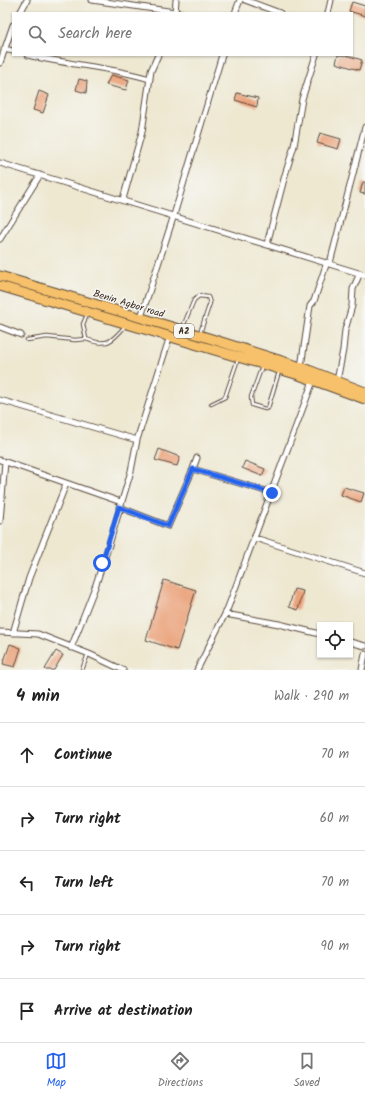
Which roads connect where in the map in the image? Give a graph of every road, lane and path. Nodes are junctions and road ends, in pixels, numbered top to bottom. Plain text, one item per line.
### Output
1 (27, 0) edge
2 (92, 0) edge
3 (176, 0) edge
4 (240, 0) edge
5 (245, 0) edge
6 (332, 0) edge
7 (110, 1) edge
8 (21, 12) edge
9 (175, 12) edge
10 (235, 12) edge
11 (277, 12) edge
12 (328, 12) edge
13 (12, 28) edge
14 (4, 49) junction
15 (12, 51) edge
16 (32, 56) edge
17 (158, 56) edge
18 (222, 56) edge
19 (316, 56) edge
20 (0, 62) edge
21 (150, 80) junction
22 (365, 127) edge
23 (0, 162) edge
24 (40, 175) junction
25 (123, 199) junction
26 (174, 215) junction
27 (0, 239) edge
28 (267, 244) junction
29 (329, 262) junction
30 (363, 274) edge
31 (0, 276) edge
32 (0, 286) edge
33 (88, 312) junction
34 (141, 317) junction
35 (127, 323) junction
36 (0, 327) edge
37 (182, 330) junction
38 (21, 335) dead end
39 (199, 335) junction
40 (170, 336) junction
41 (86, 339) junction
42 (27, 340) dead end
43 (239, 357) junction
44 (262, 364) junction
45 (301, 368) junction
46 (280, 369) junction
47 (313, 381) junction
48 (337, 381) junction
49 (365, 392) edge
50 (365, 399) edge
51 (0, 400) edge
52 (211, 404) dead end
53 (137, 440) junction
54 (197, 458) dead end
55 (2, 461) edge
56 (193, 469) junction
57 (66, 484) junction
58 (272, 493) junction
59 (120, 505) junction
60 (0, 521) edge
61 (255, 538) junction
62 (365, 573) edge
63 (225, 614) junction
64 (0, 632) edge
65 (13, 633) junction
66 (317, 633) edge
67 (353, 643) edge
68 (365, 646) edge
69 (71, 648) junction
70 (89, 654) junction
71 (365, 654) edge
72 (82, 670) edge
73 (123, 670) edge
74 (198, 670) edge
75 (362, 670) edge

1 - 8 street
2 - 7 street
3 - 9 street
4 - 10 street
5 - 11 street
6 - 12 street
7 - 9 street
13 - 14 street
14 - 15 street
14 - 20 street
16 - 21 street
17 - 21 street
18 - 26 street
19 - 28 street
21 - 25 street
22 - 29 street
23 - 24 street
24 - 25 street
24 - 27 street
25 - 26 street
26 - 28 street
26 - 34 street
28 - 29 street
29 - 30 street
29 - 45 street
30 - 48 street
31 - 34 highway, Benin Agbor road / A2
32 - 33 highway, Benin Agbor road / A2
33 - 35 highway, Benin Agbor road / A2
33 - 41 lane
34 - 37 highway, Benin Agbor road / A2
35 - 40 highway, Benin Agbor road / A2
35 - 41 lane
36 - 38 street
37 - 39 highway, Benin Agbor road / A2
37 - 39 lane
39 - 45 highway, Benin Agbor road / A2
40 - 43 highway, Benin Agbor road / A2
40 - 53 street
41 - 42 lane
43 - 44 highway, Benin Agbor road / A2
43 - 52 lane
44 - 46 highway, Benin Agbor road / A2
44 - 46 lane
45 - 48 highway, Benin Agbor road / A2
46 - 47 highway, Benin Agbor road / A2
47 - 50 highway, Benin Agbor road / A2
47 - 58 street
48 - 49 highway, Benin Agbor road / A2
51 - 53 street
53 - 59 street
54 - 56 street
55 - 57 street
55 - 60 street
56 - 58 street
56 - 59 street
57 - 59 street
57 - 65 street
58 - 61 street
59 - 69 street
61 - 62 street
61 - 63 street
63 - 66 street
63 - 74 street
64 - 65 street
65 - 69 street
67 - 68 street
69 - 70 street
70 - 72 lane
70 - 73 street
71 - 75 street

